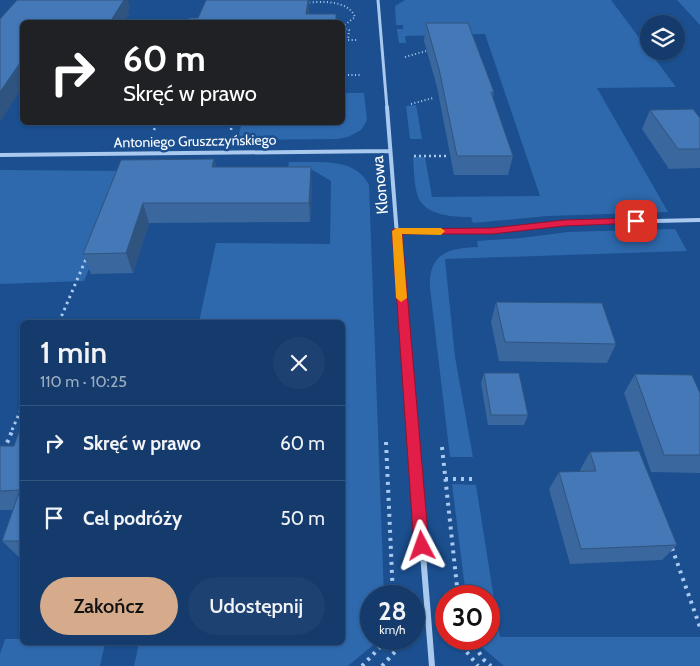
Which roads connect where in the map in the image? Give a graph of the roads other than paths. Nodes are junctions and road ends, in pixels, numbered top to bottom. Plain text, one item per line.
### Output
1 (378, 0) edge
2 (390, 151) junction
3 (0, 154) edge
4 (700, 220) edge
5 (397, 231) junction
6 (432, 666) edge

1 - 2 street, Klonowa
2 - 3 street, Antoniego Gruszczyńskiego
2 - 5 street, Klonowa
4 - 5 street
5 - 6 street, Klonowa

